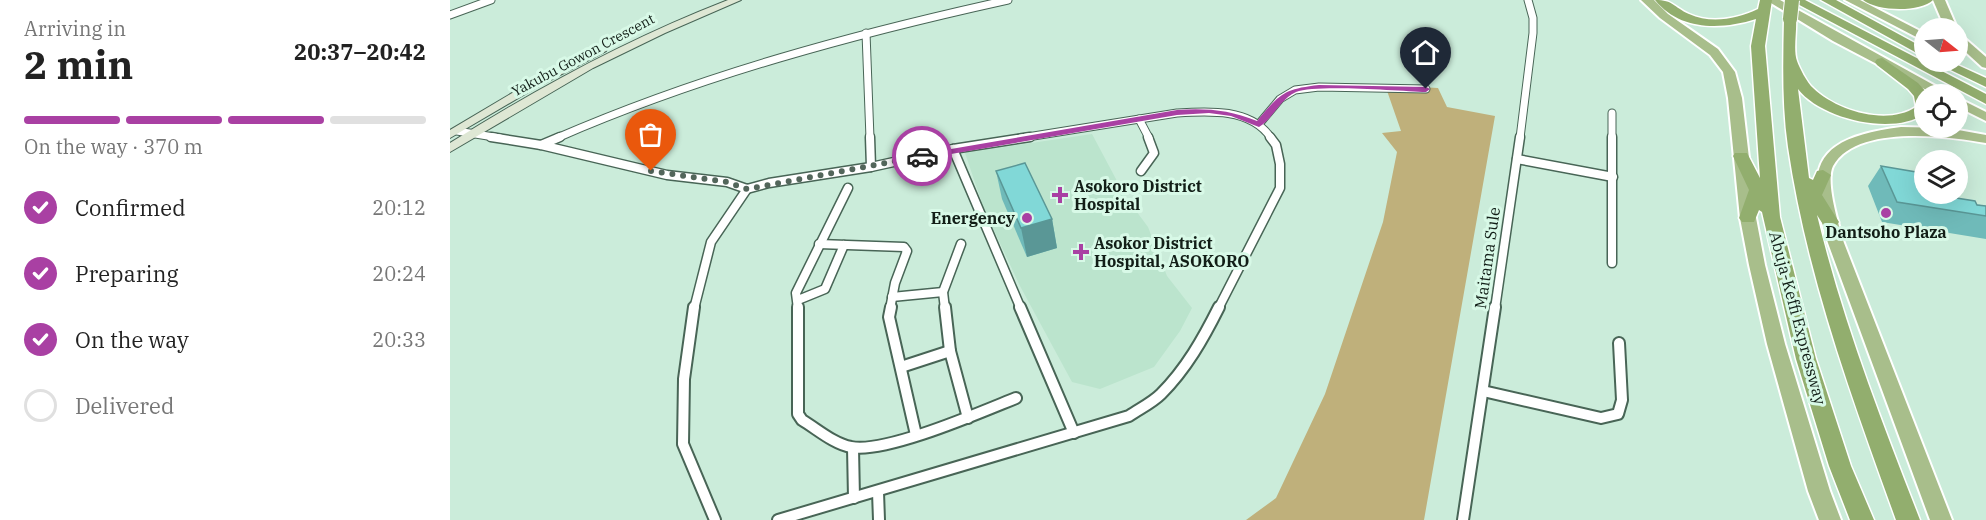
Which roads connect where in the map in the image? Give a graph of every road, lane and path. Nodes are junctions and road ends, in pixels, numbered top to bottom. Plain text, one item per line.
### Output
1 (491, 0) edge
2 (717, 0) edge
3 (736, 0) edge
4 (1008, 0) edge
5 (1528, 0) edge
6 (1647, 0) edge
7 (1661, 0) edge
8 (1794, 0) edge
9 (1851, 0) edge
10 (1869, 0) edge
11 (1926, 0) edge
12 (1939, 0) edge
13 (1830, 2) edge
14 (1767, 3) edge
15 (450, 15) edge
16 (1947, 18) edge
17 (866, 33) junction
18 (1914, 33) edge
19 (1914, 34) edge
20 (1914, 47) edge
21 (1968, 49) edge
22 (1790, 54) junction
23 (1968, 59) edge
24 (1882, 63) junction
25 (1986, 66) edge
26 (1962, 72) edge
27 (1931, 73) junction
28 (1986, 83) edge
29 (1923, 84) edge
30 (1426, 89) dead end
31 (1986, 100) edge
32 (1968, 107) edge
33 (1986, 109) edge
34 (1612, 113) dead end
35 (1986, 117) edge
36 (1139, 119) junction
37 (1259, 124) junction
38 (453, 133) edge
39 (472, 134) junction
40 (1986, 139) edge
41 (541, 146) junction
42 (450, 148) edge
43 (952, 149) junction
44 (1741, 156) junction
45 (1517, 159) junction
46 (871, 167) junction
47 (1766, 168) junction
48 (1141, 171) dead end
49 (1823, 175) junction
50 (1613, 177) junction
51 (848, 188) dead end
52 (747, 189) junction
53 (1757, 190) junction
54 (1811, 203) junction
55 (1771, 217) junction
56 (1748, 218) junction
57 (1830, 222) junction
58 (819, 244) junction
59 (961, 244) dead end
60 (844, 245) junction
61 (1612, 263) dead end
62 (943, 291) junction
63 (892, 297) junction
64 (798, 300) junction
65 (1619, 343) dead end
66 (950, 351) junction
67 (901, 367) junction
68 (1482, 391) junction
69 (1016, 398) dead end
70 (968, 418) junction
71 (1074, 433) junction
72 (916, 435) junction
73 (853, 448) junction
74 (878, 492) junction
75 (854, 498) junction
76 (715, 520) edge
77 (778, 520) edge
78 (879, 520) edge
79 (1463, 520) edge
80 (1830, 520) edge
81 (1862, 520) edge
82 (1908, 520) edge
83 (1941, 520) edge

1 - 15 street
2 - 38 main road, Yakubu Gowon Crescent
3 - 39 main road, Yakubu Gowon Crescent
4 - 17 street
5 - 45 street, Maitama Sule
6 - 44 highway, Abuja-Keffi Expressway
7 - 14 highway
8 - 22 highway, bridge
8 - 27 highway
9 - 18 highway
10 - 11 highway
12 - 16 highway
13 - 19 highway
13 - 20 highway
14 - 24 highway
14 - 47 highway, Abuja-Keffi Expressway
17 - 41 street
17 - 46 street
21 - 25 highway
22 - 24 highway
22 - 54 highway
23 - 25 highway
24 - 29 highway
26 - 28 highway
27 - 31 highway
27 - 33 highway
30 - 37 street
32 - 35 highway
34 - 50 street
36 - 37 street
36 - 43 street
36 - 48 street
37 - 71 street
38 - 39 street
39 - 41 street
39 - 42 main road, Yakubu Gowon Crescent
40 - 49 highway
41 - 52 street
43 - 46 street
43 - 71 street
44 - 53 highway
44 - 56 highway, Abuja-Keffi Expressway
45 - 50 street
45 - 68 street, Maitama Sule
46 - 52 street
47 - 53 highway
47 - 55 highway, Abuja-Keffi Expressway
49 - 54 highway
49 - 57 highway
50 - 61 street
51 - 58 street
52 - 76 street
53 - 55 highway
53 - 56 highway
54 - 57 highway
54 - 82 highway
55 - 81 highway, Abuja-Keffi Expressway
56 - 80 highway, Abuja-Keffi Expressway
57 - 83 highway
58 - 60 street
58 - 64 street
59 - 62 street
60 - 63 street
60 - 64 street
62 - 63 street
62 - 66 street
63 - 67 street
64 - 73 street
65 - 68 street
66 - 67 street
66 - 70 street
67 - 72 street
68 - 79 street, Maitama Sule
69 - 70 street
70 - 72 street
71 - 74 street
72 - 73 street
73 - 75 street
74 - 75 street
74 - 78 street
75 - 77 street

